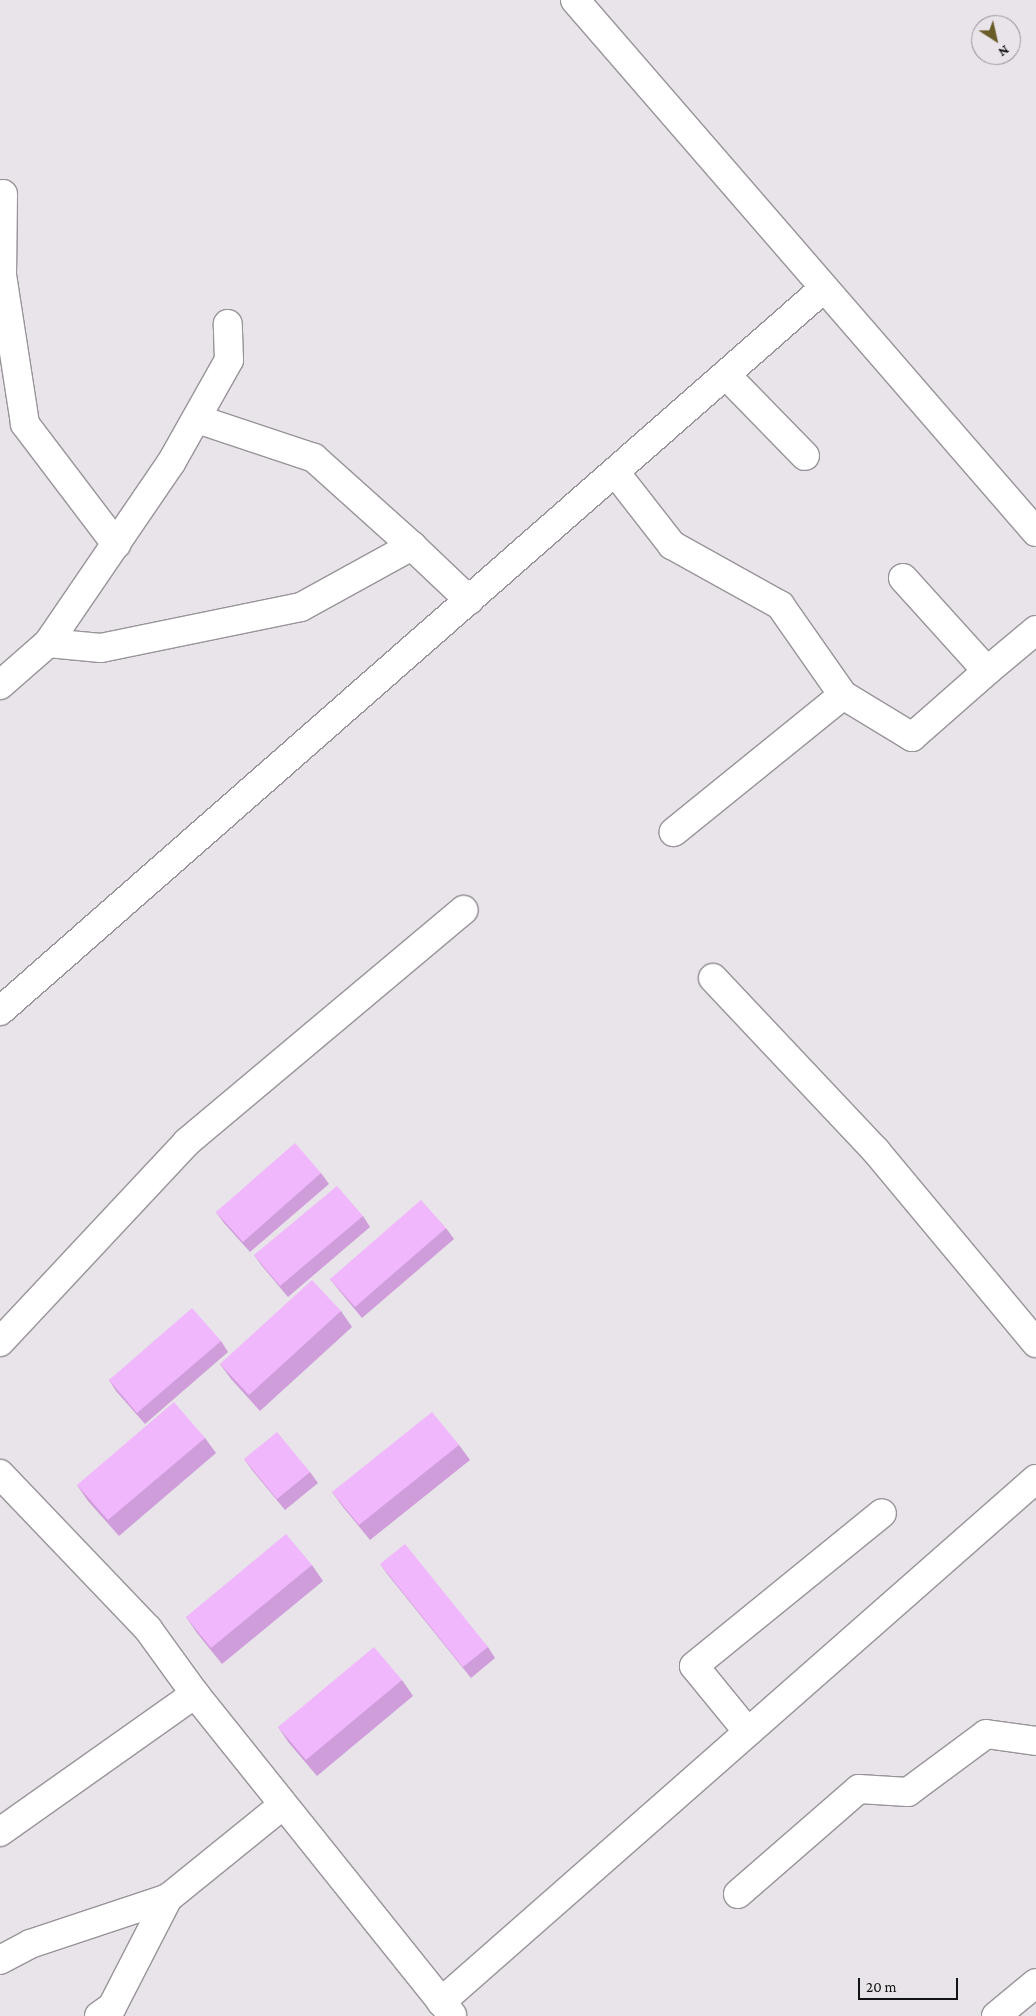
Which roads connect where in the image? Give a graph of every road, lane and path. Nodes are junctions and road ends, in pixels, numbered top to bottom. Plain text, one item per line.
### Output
1 (575, 0) edge
2 (3, 194) dead end
3 (823, 289) junction
4 (228, 324) dead end
5 (726, 375) junction
6 (197, 419) junction
7 (805, 456) dead end
8 (615, 472) junction
9 (1036, 532) edge
10 (116, 544) junction
11 (412, 546) junction
12 (903, 578) dead end
13 (468, 600) junction
14 (1036, 630) edge
15 (48, 643) junction
16 (987, 671) junction
17 (0, 685) edge
18 (843, 694) junction
19 (674, 832) dead end
20 (463, 910) dead end
21 (713, 978) dead end
22 (0, 1011) edge
23 (0, 1342) edge
24 (1036, 1343) edge
25 (0, 1474) edge
26 (1036, 1479) edge
27 (882, 1513) dead end
28 (195, 1694) junction
29 (748, 1732) junction
30 (1036, 1741) edge
31 (283, 1805) junction
32 (0, 1832) edge
33 (738, 1894) dead end
34 (168, 1898) junction
35 (0, 1960) edge
36 (1036, 1983) edge
37 (448, 2009) edge
38 (99, 2016) edge
39 (996, 2016) edge

1 - 3 lane
2 - 10 lane
3 - 5 lane
3 - 9 lane
4 - 6 lane
5 - 7 lane
5 - 8 lane
6 - 10 lane
6 - 11 lane
8 - 13 lane
8 - 18 lane
10 - 15 lane
11 - 13 lane
11 - 15 lane
12 - 16 lane
13 - 22 lane
14 - 16 lane
15 - 17 lane
16 - 18 lane
18 - 19 lane
20 - 23 lane
21 - 24 lane
25 - 28 lane
26 - 29 lane
27 - 29 lane
28 - 31 lane
28 - 32 lane
29 - 37 lane
30 - 33 lane
31 - 34 lane
31 - 37 lane
34 - 35 lane
34 - 38 lane
36 - 39 lane

